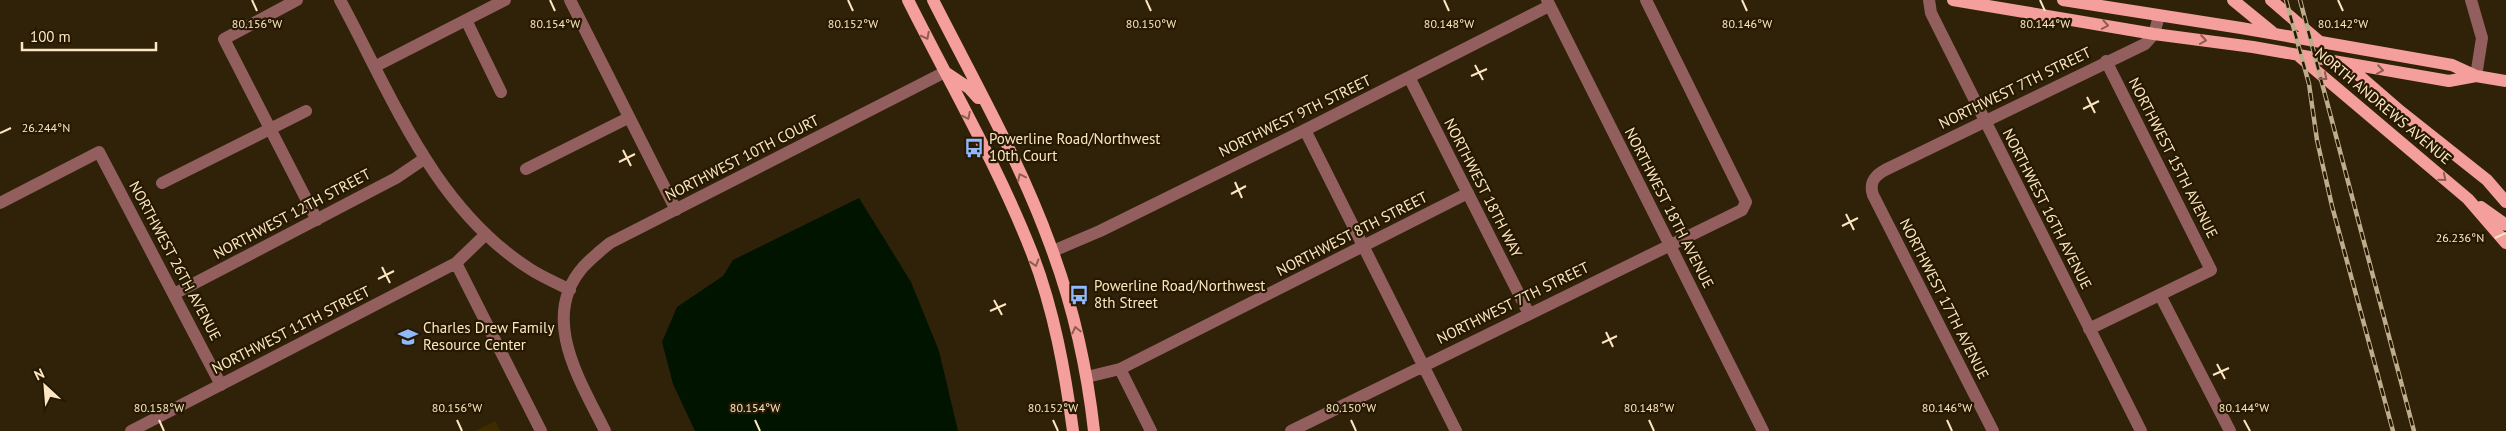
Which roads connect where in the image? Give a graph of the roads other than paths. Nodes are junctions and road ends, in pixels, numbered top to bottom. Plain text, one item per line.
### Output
1 (297, 0) edge
2 (340, 0) edge
3 (504, 0) edge
4 (570, 0) edge
5 (908, 0) edge
6 (933, 0) edge
7 (1646, 0) edge
8 (1928, 0) edge
9 (1953, 0) edge
10 (2063, 0) edge
11 (2234, 0) edge
12 (2271, 0) edge
13 (2472, 0) edge
14 (1548, 3) edge
15 (2159, 16) junction
16 (466, 20) junction
17 (2154, 34) junction
18 (2106, 61) junction
19 (376, 66) junction
20 (945, 72) junction
21 (2476, 76) junction
22 (1409, 77) junction
23 (2506, 81) edge
24 (502, 92) dead end
25 (986, 106) junction
26 (306, 111) dead end
27 (628, 118) junction
28 (1983, 121) junction
29 (270, 129) junction
30 (1305, 130) junction
31 (424, 160) junction
32 (526, 169) dead end
33 (1873, 180) joint
34 (162, 183) dead end
35 (1468, 193) junction
36 (2468, 199) junction
37 (2506, 202) edge
38 (0, 203) edge
39 (676, 210) junction
40 (317, 220) junction
41 (2506, 224) edge
42 (486, 234) junction
43 (2506, 243) edge
44 (1670, 245) junction
45 (1363, 247) junction
46 (1052, 251) junction
47 (456, 263) junction
48 (570, 290) junction
49 (174, 294) junction
50 (2160, 295) junction
51 (1528, 314) junction
52 (2089, 329) junction
53 (1060, 352) junction
54 (1422, 366) junction
55 (1120, 369) junction
56 (1087, 377) junction
57 (1066, 378) junction
58 (221, 385) junction
59 (1090, 400) junction
60 (131, 431) edge
61 (541, 431) edge
62 (605, 431) edge
63 (1073, 431) edge
64 (1094, 431) edge
65 (1151, 431) edge
66 (1291, 431) edge
67 (1456, 431) edge
68 (1763, 431) edge
69 (1993, 431) edge
70 (2141, 431) edge
71 (2230, 431) edge

1 - 29 street
2 - 19 street
3 - 16 street
4 - 27 street
5 -> 20 main road
6 - 25 main road
7 - 44 street, NORTHWEST 7TH STREET
8 - 28 street, NORTHWEST 16TH AVENUE
9 -> 17 main road
10 - 15 main road
11 -> 36 main road, NORTH ANDREWS AVENUE
12 - 37 main road, NORTH ANDREWS AVENUE
13 - 21 street
14 - 22 street, NORTHWEST 9TH STREET
14 - 44 street, NORTHWEST 18TH AVENUE
15 - 17 street
15 - 21 main road
16 - 19 street
16 - 24 street
17 - 18 street, NORTHWEST 7TH STREET
17 -> 21 main road
18 - 28 street, NORTHWEST 7TH STREET
18 - 50 street, NORTHWEST 15TH AVENUE
19 - 31 street
20 - 25 main road
20 - 39 street, NORTHWEST 10TH COURT
20 -> 53 main road
21 - 23 main road
22 - 30 street, NORTHWEST 9TH STREET
22 - 35 street, NORTHWEST 18TH WAY
46 -> 25 main road
26 - 29 street
27 - 32 street
27 - 39 street
28 - 33 street, NORTHWEST 7TH STREET
28 - 52 street, NORTHWEST 16TH AVENUE
29 - 34 street
29 - 40 street
30 - 45 street
30 - 46 street, NORTHWEST 9TH STREET
31 - 40 street, NORTHWEST 12TH STREET
31 - 42 street
33 - 69 street, NORTHWEST 17TH AVENUE
35 - 45 street, NORTHWEST 8TH STREET
35 - 51 street, NORTHWEST 18TH WAY
36 - 41 main road
36 - 43 main road, NORTH ANDREWS AVENUE
38 - 49 street, NORTHWEST 26TH AVENUE
39 - 48 street, NORTHWEST 10TH COURT
40 - 49 street, NORTHWEST 12TH STREET
42 - 47 street, NORTHWEST 11TH STREET
42 - 48 street
44 - 51 street, NORTHWEST 7TH STREET
44 - 68 street, NORTHWEST 18TH AVENUE
45 - 54 street
45 - 55 street, NORTHWEST 8TH STREET
56 -> 46 main road
47 - 58 street, NORTHWEST 11TH STREET
47 - 61 street
48 - 62 street, NORTHWEST 10TH COURT
49 - 58 street, NORTHWEST 26TH AVENUE
50 - 52 street
50 - 71 street
51 - 54 street, NORTHWEST 7TH STREET
52 - 70 street, NORTHWEST 16TH AVENUE
53 - 56 main road
53 - 57 main road
54 - 66 street, NORTHWEST 7TH STREET
54 - 67 street
55 - 56 street, NORTHWEST 8TH STREET
55 - 65 street
56 - 59 main road
57 - 59 main road
57 - 63 main road
58 - 60 street, NORTHWEST 11TH STREET
59 - 64 main road

